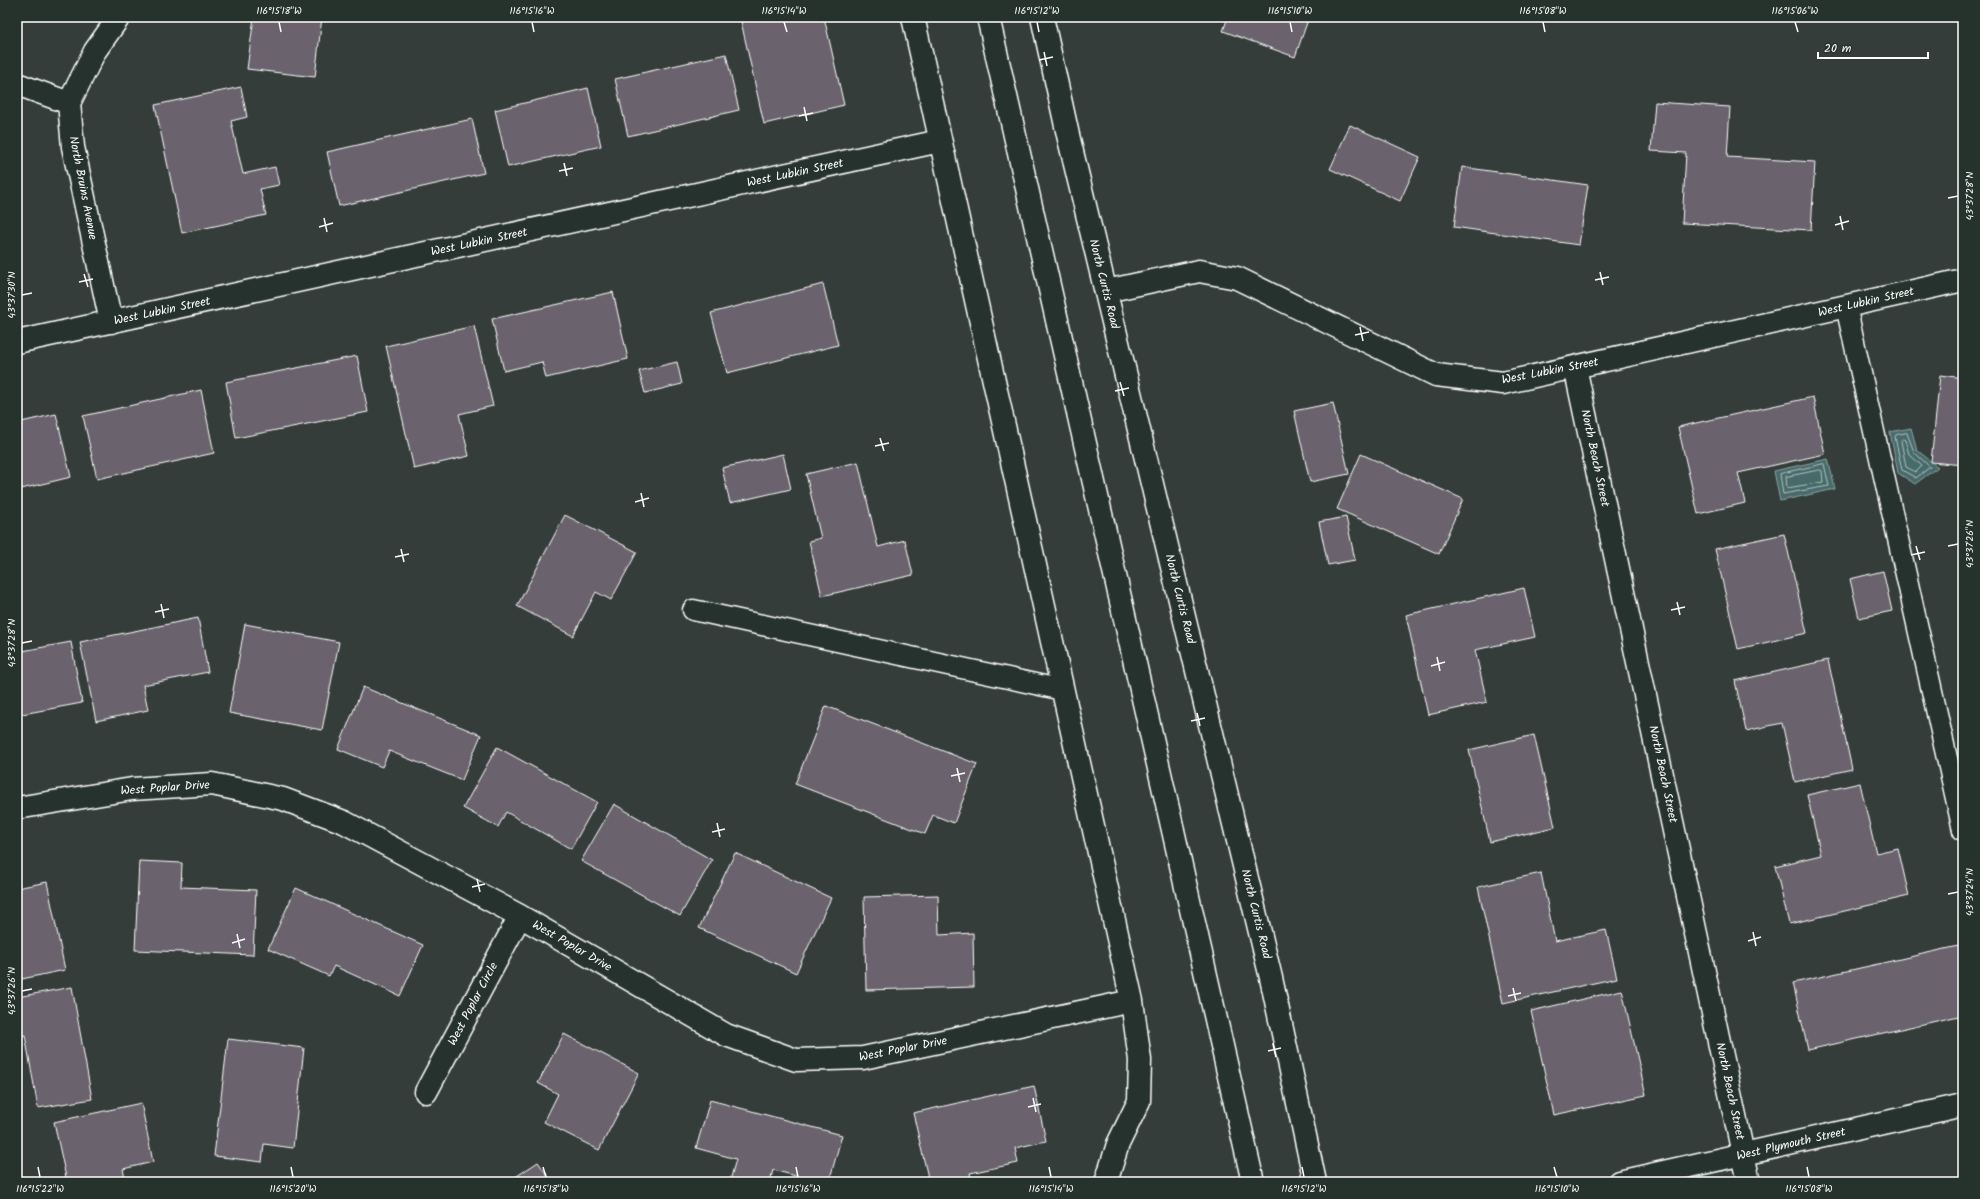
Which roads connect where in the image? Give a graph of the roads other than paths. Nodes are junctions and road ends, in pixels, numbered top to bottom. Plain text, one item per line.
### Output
1 (119, 17) edge
2 (913, 17) edge
3 (988, 17) edge
4 (1042, 17) edge
5 (17, 84) edge
6 (69, 103) junction
7 (940, 141) junction
8 (1963, 280) edge
9 (1106, 291) junction
10 (1846, 306) junction
11 (111, 322) junction
12 (17, 342) edge
13 (1575, 367) junction
14 (693, 610) dead end
15 (1063, 690) junction
16 (17, 808) edge
17 (1963, 830) edge
18 (520, 916) junction
19 (1132, 1001) junction
20 (426, 1092) dead end
21 (1963, 1105) edge
22 (1743, 1155) junction
23 (1106, 1182) edge
24 (1253, 1182) edge
25 (1315, 1182) edge
26 (1619, 1182) edge
27 (1749, 1182) edge

1 - 6 street
2 - 7 street
3 - 24 street
4 - 9 street, North Curtis Road
5 - 6 street
6 - 11 street, North Bruins Avenue
7 - 11 street, West Lubkin Street
7 - 15 street
8 - 10 street, West Lubkin Street
9 - 13 street, West Lubkin Street
9 - 25 street, North Curtis Road
10 - 13 street, West Lubkin Street
10 - 17 lane
11 - 12 street, West Lubkin Street
13 - 22 street, North Beach Street
14 - 15 lane
15 - 19 street
16 - 18 street, West Poplar Drive
18 - 19 street, West Poplar Drive
18 - 20 street, West Poplar Circle
19 - 23 street
21 - 22 street, West Plymouth Street
22 - 26 street, West Plymouth Street
22 - 27 street, North Beach Street

